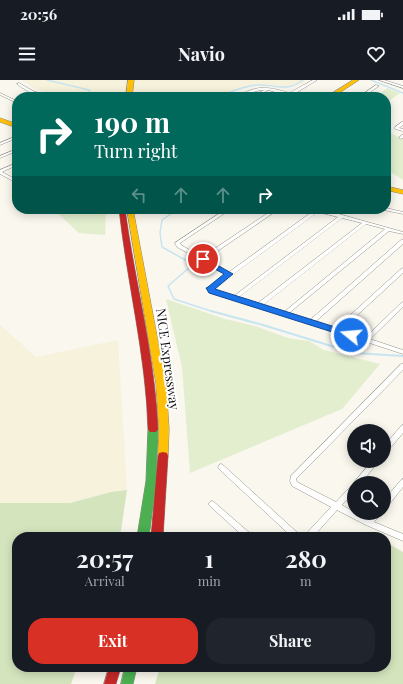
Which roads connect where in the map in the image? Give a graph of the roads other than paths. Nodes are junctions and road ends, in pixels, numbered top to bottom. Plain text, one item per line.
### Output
1 (131, 80) edge
2 (136, 80) edge
3 (315, 80) edge
4 (356, 80) edge
5 (362, 80) edge
6 (381, 80) edge
7 (398, 80) edge
8 (20, 84) dead end
9 (393, 84) junction
10 (376, 86) dead end
11 (403, 87) edge
12 (270, 88) junction
13 (32, 92) edge
14 (130, 92) edge
15 (135, 92) edge
16 (248, 92) edge
17 (262, 92) edge
18 (281, 92) edge
19 (295, 92) edge
20 (337, 92) edge
21 (342, 92) edge
22 (368, 92) edge
23 (0, 94) edge
24 (12, 100) edge
25 (0, 119) edge
26 (12, 122) edge
27 (403, 123) edge
28 (12, 124) edge
29 (396, 128) junction
30 (403, 130) edge
31 (391, 133) dead end
32 (12, 139) edge
33 (2, 142) edge
34 (12, 152) edge
35 (0, 157) edge
36 (12, 166) edge
37 (0, 172) edge
38 (11, 178) edge
39 (391, 188) edge
40 (403, 191) edge
41 (391, 210) edge
42 (403, 213) edge
43 (123, 214) edge
44 (131, 214) edge
45 (221, 214) edge
46 (270, 214) edge
47 (313, 214) edge
48 (334, 214) edge
49 (342, 216) junction
50 (365, 223) junction
51 (388, 229) junction
52 (403, 233) edge
53 (403, 242) edge
54 (203, 259) junction
55 (403, 270) edge
56 (229, 274) junction
57 (234, 298) junction
58 (403, 304) edge
59 (258, 306) junction
60 (284, 314) junction
61 (310, 322) junction
62 (336, 331) junction
63 (366, 340) junction
64 (403, 352) edge
65 (401, 369) edge
66 (403, 428) edge
67 (391, 443) edge
68 (221, 467) dead end
69 (370, 468) edge
70 (363, 476) edge
71 (403, 482) edge
72 (347, 495) edge
73 (391, 497) edge
74 (212, 504) dead end
75 (337, 507) junction
76 (372, 520) edge
77 (370, 523) junction
78 (144, 532) edge
79 (158, 532) edge
80 (243, 532) edge
81 (292, 532) edge
82 (313, 532) edge
83 (390, 532) edge
84 (391, 533) edge
85 (403, 538) edge
86 (114, 672) edge
87 (130, 672) edge
88 (110, 684) edge
89 (127, 684) edge

1 - 14 main road
2 - 15 main road
3 - 19 street
4 - 20 main road
5 - 21 main road
6 - 9 street
7 - 9 street
8 - 13 street
9 - 11 street
10 - 22 street
12 - 16 street
12 - 17 street
12 - 18 street
23 - 24 street
25 - 26 main road
25 - 28 main road
27 - 29 street
29 - 30 street
29 - 31 street
32 - 33 street
34 - 35 street
36 - 37 street
37 - 38 street
39 - 40 main road
41 - 42 street
43 - 78 main road, NICE Expressway
44 - 79 main road, NICE Expressway
45 - 54 street
46 - 54 street
47 - 56 street
48 - 49 street
49 - 50 street
49 - 57 street
50 - 51 street
50 - 59 street
51 - 52 street
51 - 60 street
53 - 61 street
54 - 56 street
55 - 62 street
56 - 57 street
57 - 59 street
58 - 63 street
59 - 60 street
60 - 61 street
61 - 62 street
62 - 63 street
63 - 64 street
65 - 75 street
66 - 67 street
68 - 81 street
69 - 70 street
71 - 73 street
72 - 75 street
74 - 80 street
75 - 77 street
75 - 82 street
76 - 77 street
77 - 83 street
84 - 85 street
86 - 88 main road
87 - 89 main road

